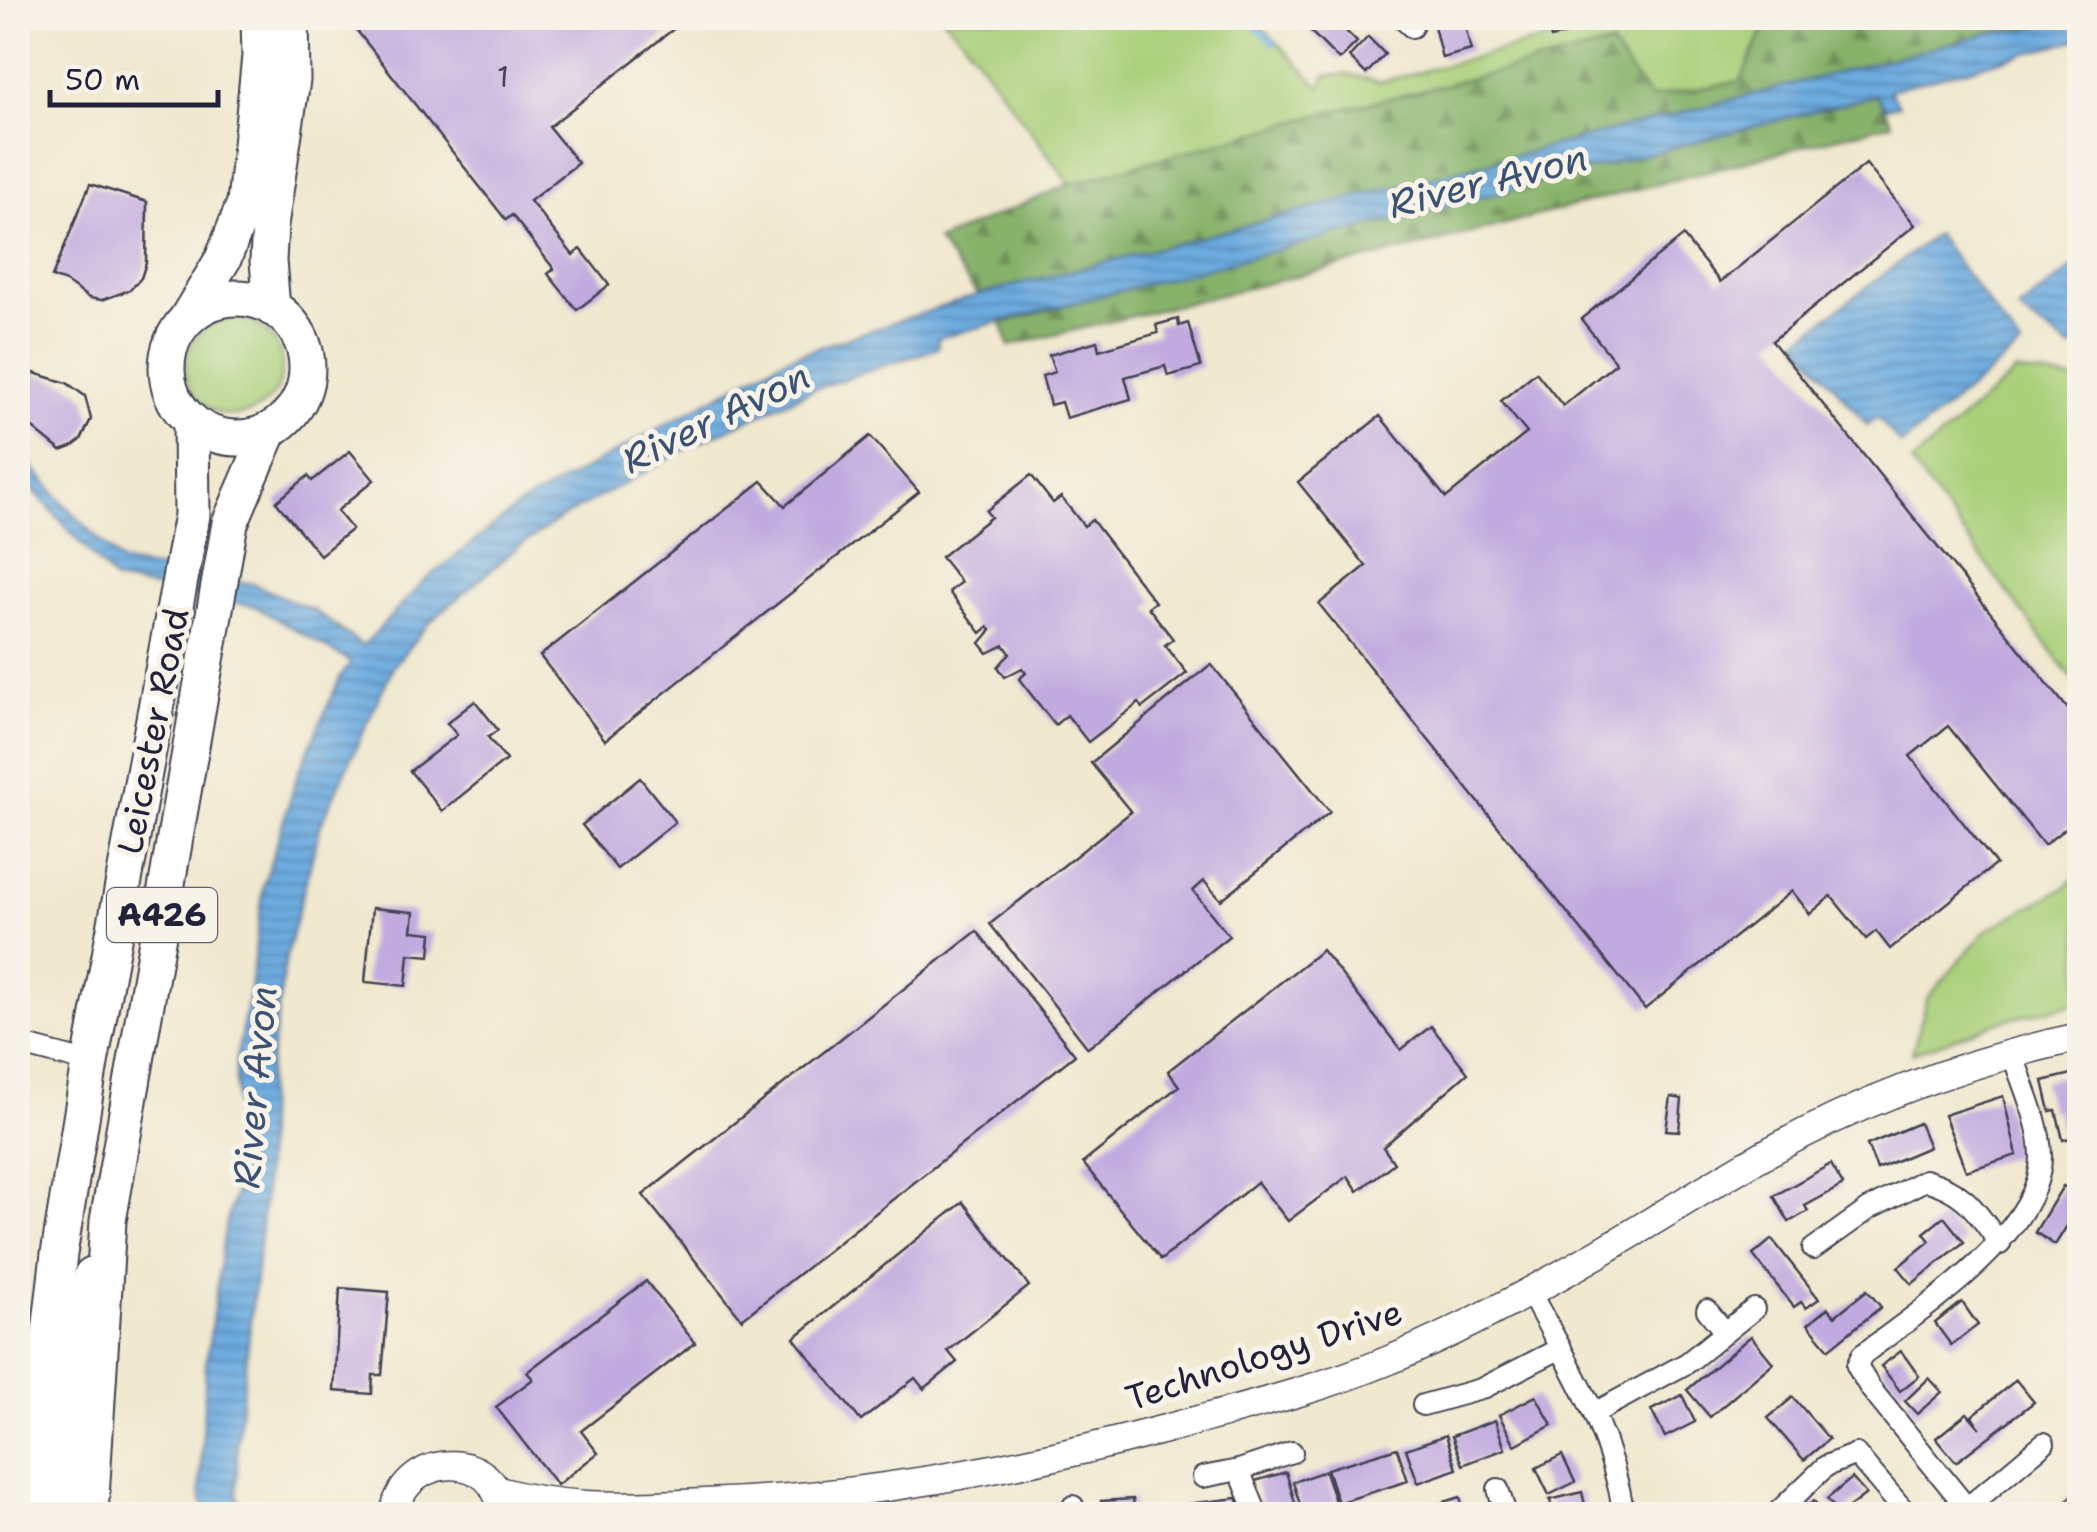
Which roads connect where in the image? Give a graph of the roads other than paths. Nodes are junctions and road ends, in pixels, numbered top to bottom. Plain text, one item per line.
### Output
1 (259, 18) edge
2 (291, 18) edge
3 (272, 308) junction
4 (186, 320) junction
5 (191, 422) junction
6 (270, 430) junction
7 (2080, 1037) edge
8 (18, 1044) edge
9 (2012, 1052) junction
10 (90, 1063) junction
11 (108, 1221) junction
12 (2000, 1244) junction
13 (1813, 1249) dead end
14 (1530, 1292) junction
15 (1754, 1309) dead end
16 (1707, 1310) dead end
17 (1724, 1332) junction
18 (1560, 1348) junction
19 (1423, 1405) dead end
20 (1596, 1412) junction
21 (2044, 1443) dead end
22 (1292, 1452) dead end
23 (1238, 1470) junction
24 (1203, 1478) dead end
25 (1498, 1489) dead end
26 (498, 1502) edge
27 (396, 1505) edge
28 (775, 1508) edge
29 (576, 1511) edge
30 (1970, 1511) edge
31 (29, 1514) edge
32 (57, 1514) edge
33 (90, 1514) edge
34 (366, 1514) edge
35 (1257, 1514) edge
36 (1506, 1514) edge
37 (1624, 1514) edge
38 (1776, 1514) edge
39 (1907, 1514) edge

1 - 4 highway
2 - 3 highway
3 - 4 highway
3 - 6 highway
4 - 5 highway
5 - 6 highway
5 - 10 highway, Leicester Road / A426
6 - 11 highway, Leicester Road / A426
7 - 9 street, Technology Drive
8 - 10 street
9 - 12 street
9 - 14 street, Technology Drive
10 - 31 highway, Leicester Road / A426
11 - 32 highway
11 - 33 highway, Leicester Road / A426
12 - 13 street
12 - 30 street
14 - 18 street
14 - 28 street, Technology Drive
15 - 17 street
16 - 17 street
17 - 20 street
18 - 19 street
18 - 20 street
20 - 37 street
21 - 30 street
22 - 23 street
23 - 24 street
23 - 35 street
25 - 36 street
26 - 27 street, Technology Drive
26 - 29 street, Technology Drive
27 - 34 street
28 - 29 street, Technology Drive
38 - 39 street

